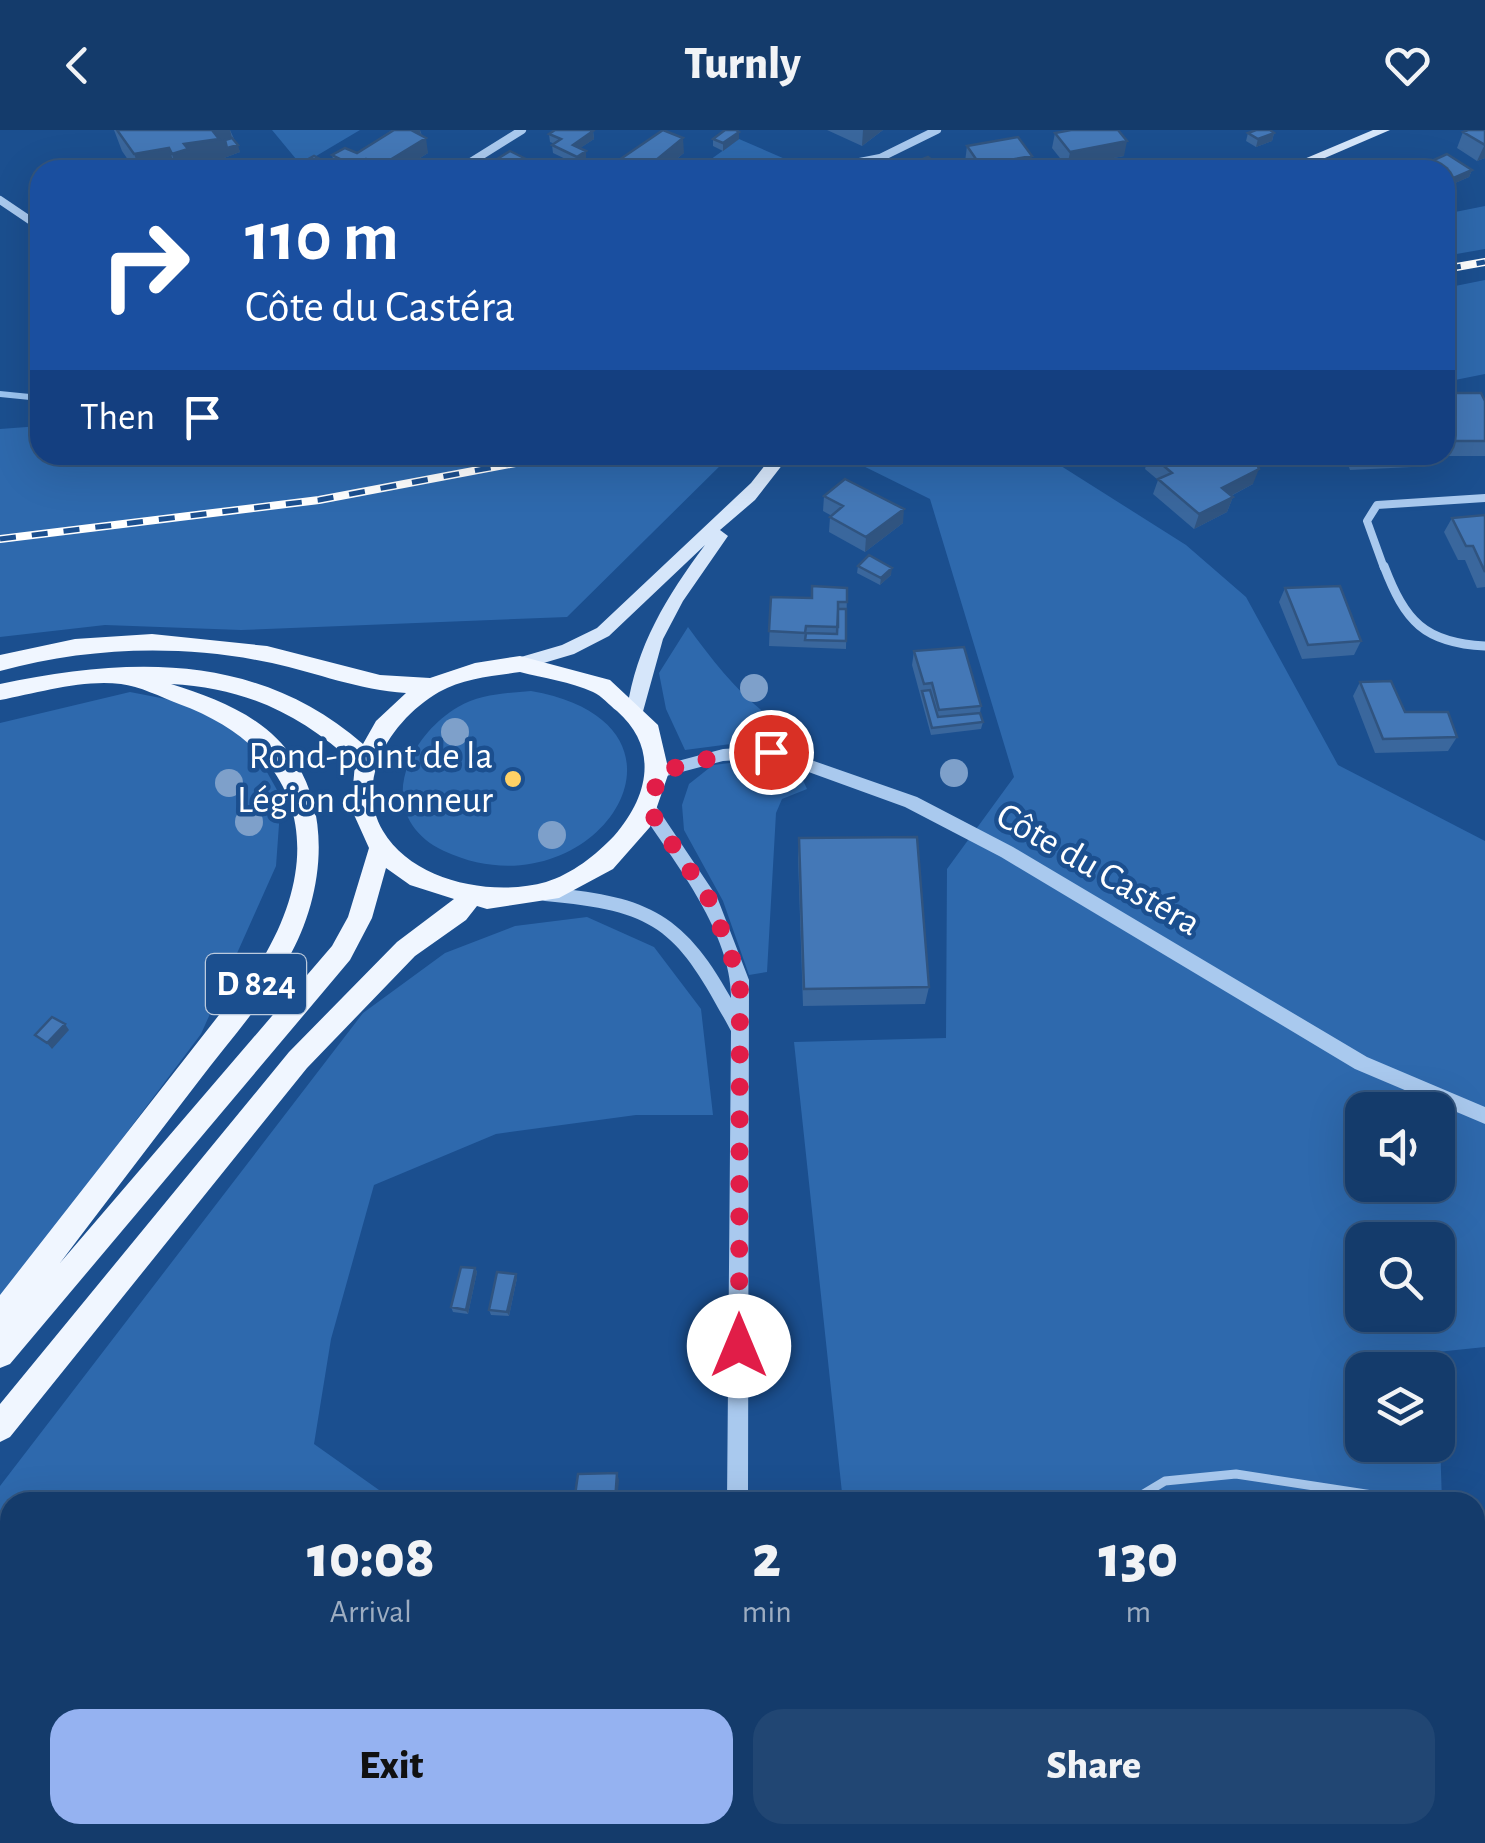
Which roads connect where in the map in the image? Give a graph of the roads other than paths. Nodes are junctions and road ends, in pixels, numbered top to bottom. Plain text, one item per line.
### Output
1 (522, 130) edge
2 (937, 130) edge
3 (1384, 130) edge
4 (474, 160) edge
5 (880, 160) edge
6 (1310, 160) edge
7 (0, 200) edge
8 (30, 220) edge
9 (774, 465) edge
10 (756, 487) junction
11 (1485, 498) edge
12 (1485, 646) edge
13 (0, 663) edge
14 (520, 664) junction
15 (126, 677) junction
16 (432, 686) junction
17 (0, 692) edge
18 (636, 710) junction
19 (365, 760) junction
20 (659, 772) junction
21 (650, 811) junction
22 (380, 849) junction
23 (540, 893) junction
24 (471, 896) junction
25 (741, 1032) junction
26 (1485, 1116) edge
27 (0, 1318) edge
28 (0, 1354) edge
29 (0, 1427) edge
30 (738, 1492) edge
31 (1147, 1492) edge
32 (1353, 1492) edge

1 - 4 street
2 - 5 street
3 - 6 main road
7 - 8 street
9 - 10 main road
10 - 14 main road
10 - 18 main road
11 - 12 street
13 - 16 main road
14 - 16 main road
14 - 18 main road
15 - 17 main road, D 824
15 - 19 main road, D 824
15 - 27 main road, D 824
16 - 19 main road
18 - 20 main road
19 - 22 main road
20 - 21 main road
20 - 26 street, Côte du Castéra
21 - 23 main road
21 - 25 street
22 - 24 main road
22 - 28 main road, D 824
23 - 24 main road
23 - 25 street
24 - 29 main road, D 824
25 - 30 street
31 - 32 lane

